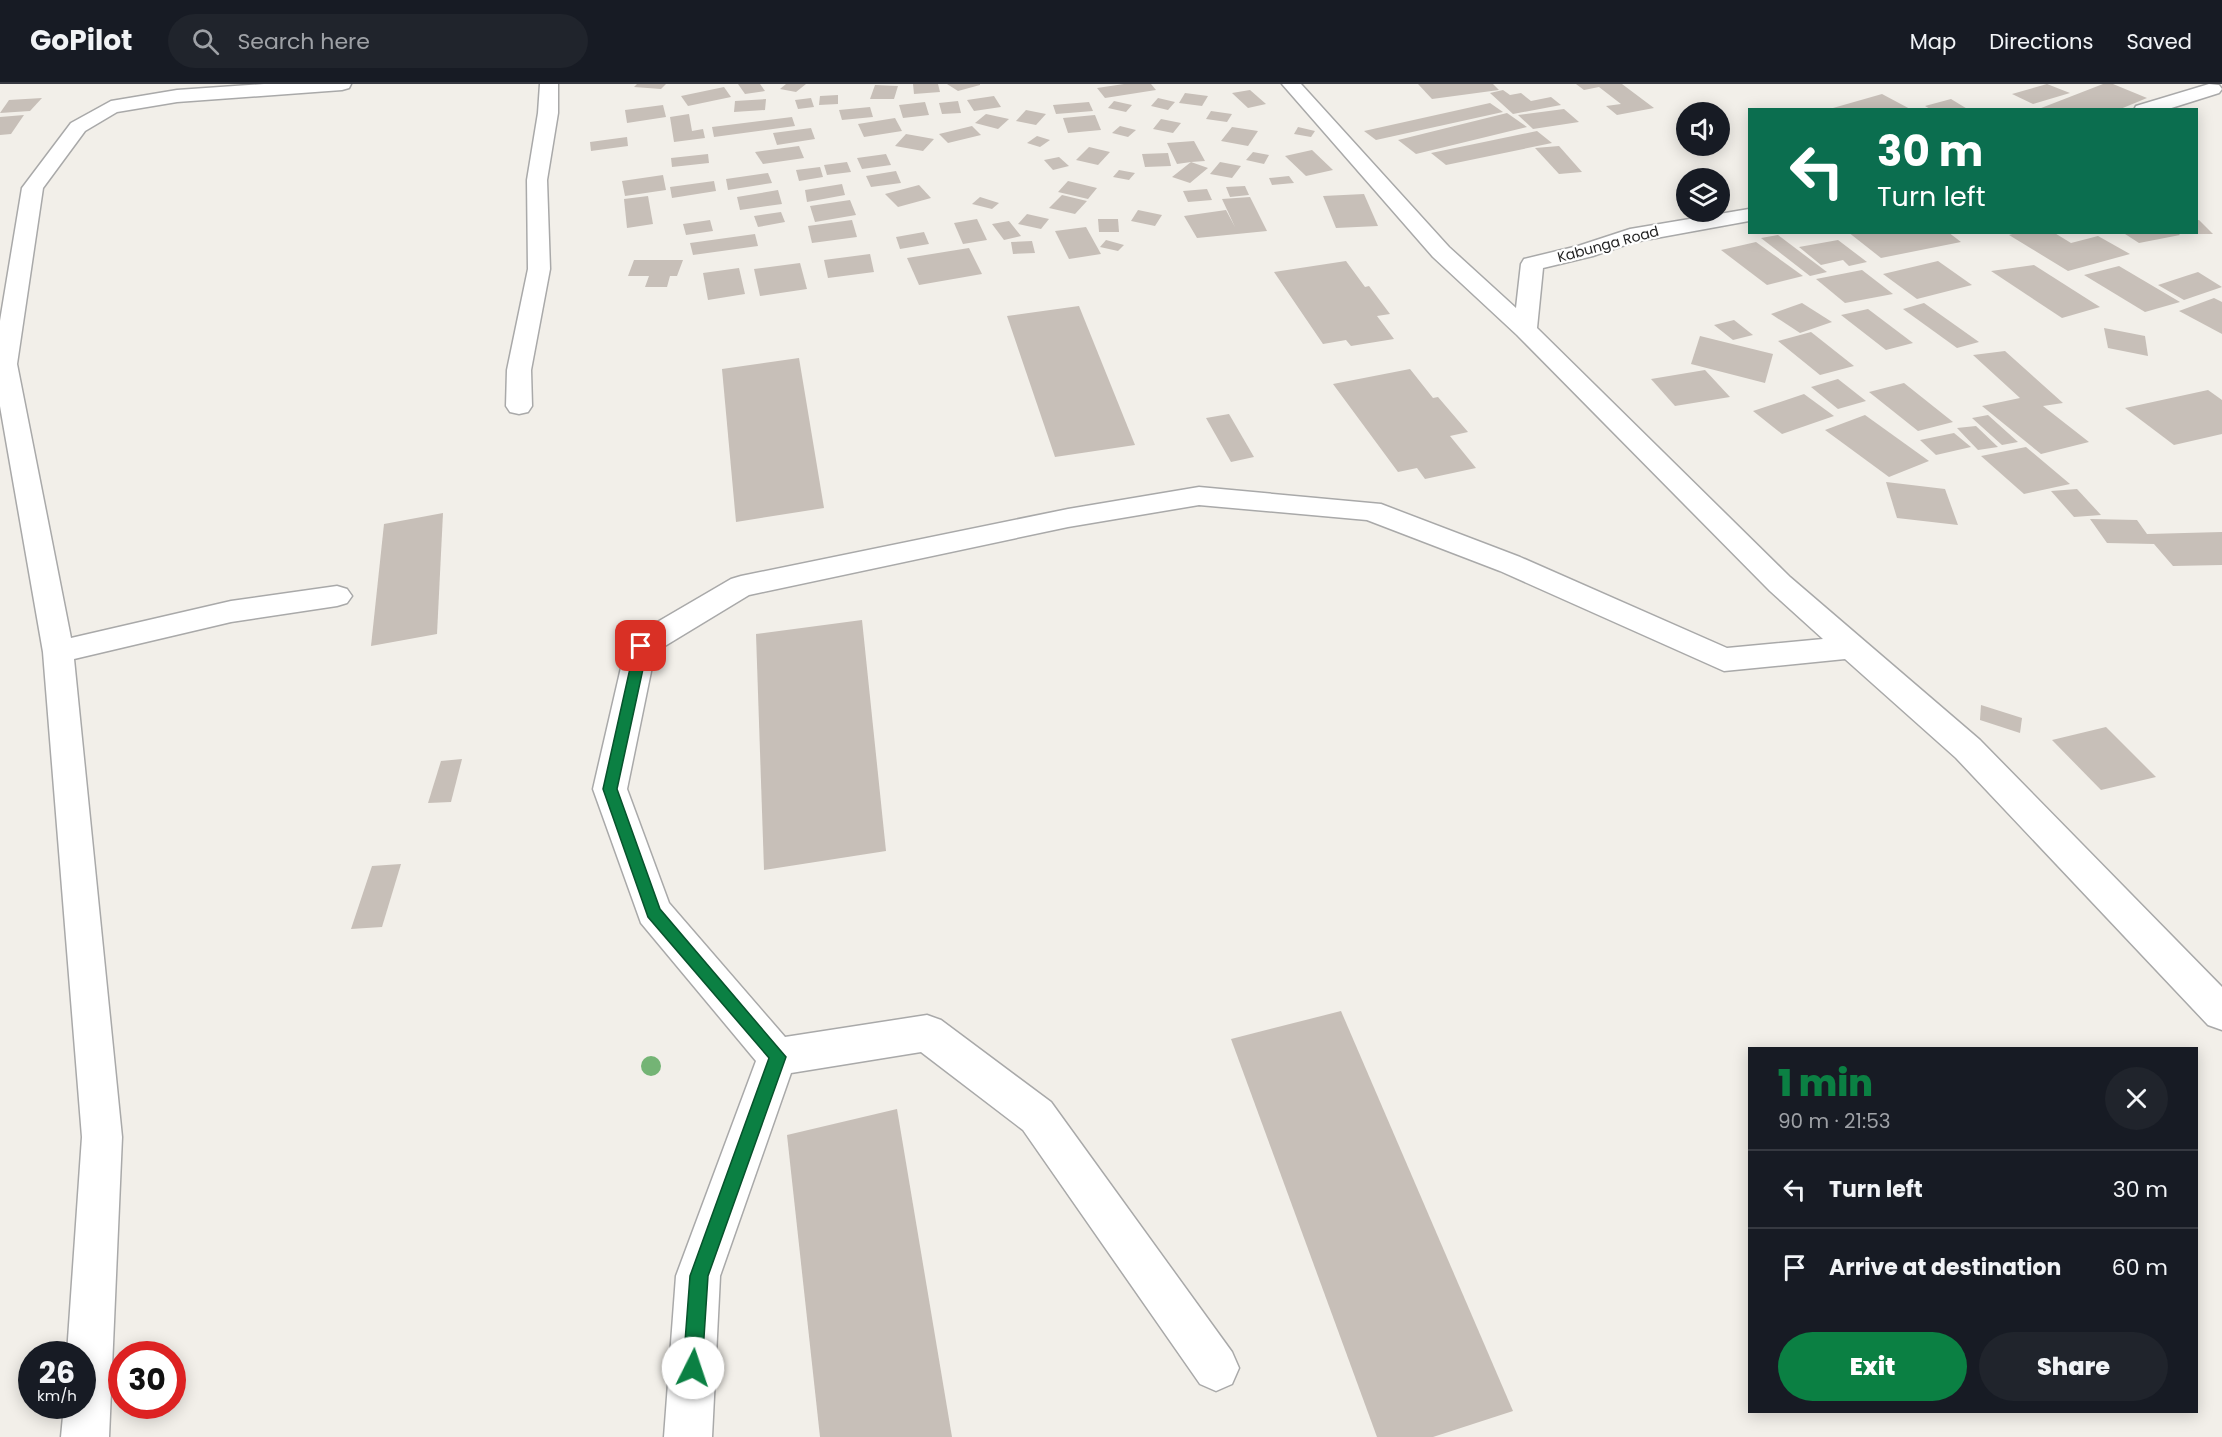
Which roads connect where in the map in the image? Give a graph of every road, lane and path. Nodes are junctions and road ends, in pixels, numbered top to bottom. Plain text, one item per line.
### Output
1 (342, 84) edge
2 (549, 84) edge
3 (1291, 84) edge
4 (2211, 89) edge
5 (2149, 108) edge
6 (1748, 215) edge
7 (1526, 330) junction
8 (519, 406) dead end
9 (337, 596) dead end
10 (1852, 647) junction
11 (58, 652) junction
12 (2222, 1013) edge
13 (777, 1057) junction
14 (1216, 1368) dead end
15 (85, 1437) edge
16 (688, 1437) edge

1 - 11 street
2 - 8 street
3 - 7 street
4 - 5 street
6 - 7 street, Kabunga Road
7 - 10 street
9 - 11 street
10 - 12 street
10 - 13 street
11 - 15 street
13 - 14 street
13 - 16 street

